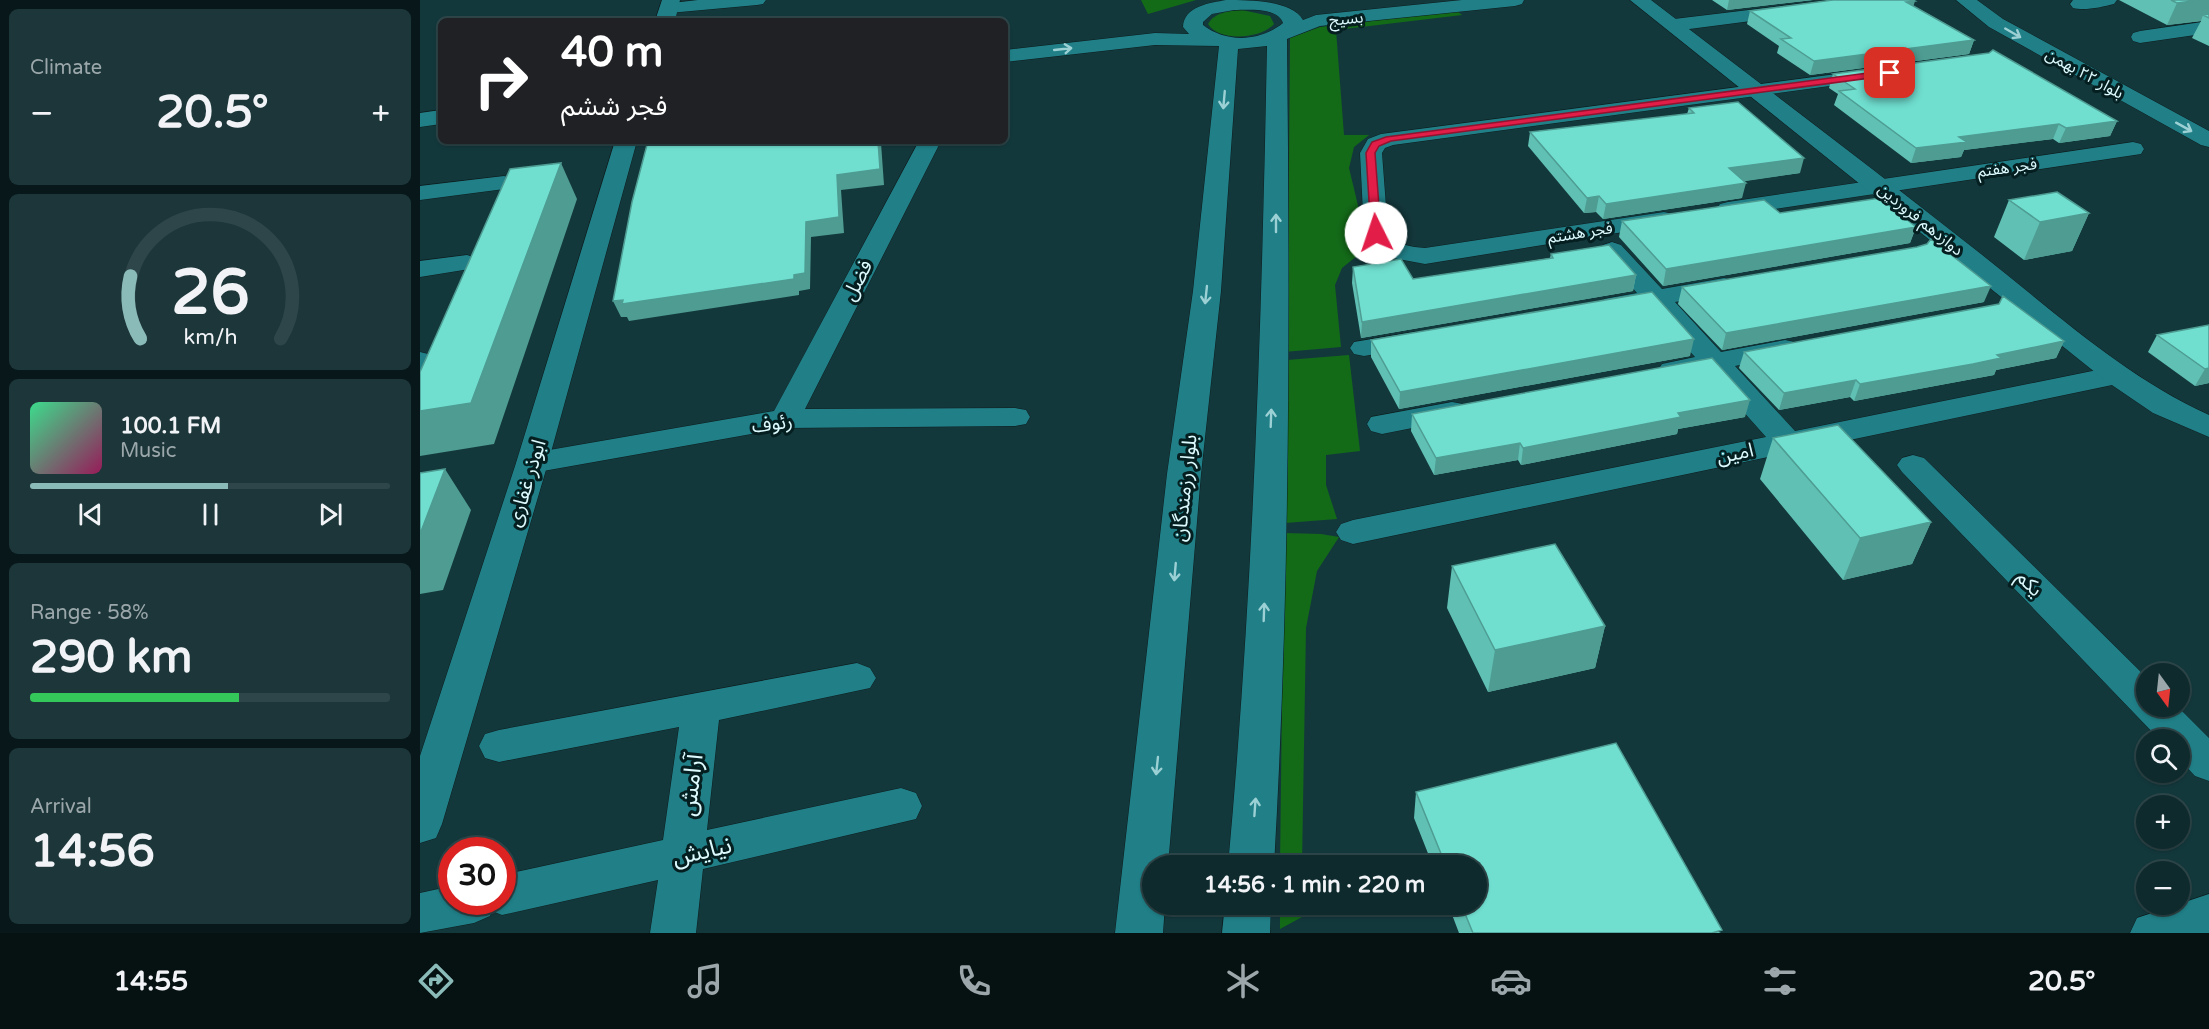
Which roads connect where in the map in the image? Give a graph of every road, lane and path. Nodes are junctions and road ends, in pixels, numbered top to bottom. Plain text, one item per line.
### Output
1 (757, 0) edge
2 (1392, 0) edge
3 (1515, 0) edge
4 (1639, 0) edge
5 (1875, 0) edge
6 (1965, 0) edge
7 (1993, 0) edge
8 (2108, 0) edge
9 (1265, 4) edge
10 (2079, 4) dead end
11 (1203, 8) edge
12 (668, 10) edge
13 (1674, 25) junction
14 (2209, 27) edge
15 (1282, 35) junction
16 (2140, 36) dead end
17 (1008, 41) edge
18 (1221, 41) junction
19 (1008, 56) edge
20 (1897, 72) edge
21 (1759, 91) junction
22 (438, 101) edge
23 (420, 103) edge
24 (438, 117) edge
25 (420, 120) edge
26 (2209, 121) edge
27 (2209, 140) edge
28 (626, 144) edge
29 (928, 144) edge
30 (2133, 149) dead end
31 (504, 183) edge
32 (1880, 186) junction
33 (420, 193) edge
34 (1612, 250) edge
35 (467, 263) edge
36 (420, 269) edge
37 (1749, 281) edge
38 (1656, 297) junction
39 (1586, 310) edge
40 (1434, 336) edge
41 (1807, 344) edge
42 (1364, 348) dead end
43 (1714, 362) junction
44 (1646, 375) edge
45 (2116, 375) junction
46 (1473, 407) edge
47 (1016, 417) dead end
48 (785, 419) junction
49 (1382, 424) dead end
50 (2209, 427) edge
51 (1788, 442) junction
52 (532, 464) junction
53 (1913, 465) dead end
54 (1353, 532) dead end
55 (857, 678) dead end
56 (2136, 691) edge
57 (701, 709) junction
58 (2163, 717) edge
59 (499, 746) dead end
60 (2209, 764) edge
61 (901, 806) dead end
62 (420, 824) edge
63 (683, 855) junction
64 (1252, 855) edge
65 (516, 892) edge
66 (438, 910) edge
67 (420, 914) edge
68 (1247, 915) edge
69 (2209, 915) edge
70 (673, 933) edge
71 (1139, 933) edge
72 (1246, 933) edge
73 (2153, 933) edge

1 - 12 street
2 - 9 main road, بسیج
3 - 15 main road, بسیج
4 - 13 main road, دوازدهم فروردین
5 - 13 street
6 -> 27 main road, بلوار ۲۲ بهمن
7 - 26 main road, بلوار ۲۲ بهمن
8 - 10 street
9 - 11 main road, بسیج
9 - 15 main road
11 - 17 main road
11 - 18 main road
13 - 21 main road, دوازدهم فروردین
14 - 16 street
15 - 18 main road, بسیج
64 -> 15 main road
19 -> 18 main road
18 -> 71 main road, بلوار رزمندگان
20 - 21 street
21 - 32 main road, دوازدهم فروردین
21 - 32 street, فجر هشتم
22 - 23 main road
24 - 25 main road
28 - 52 main road, ابوذر غفاری
29 - 48 street, فضل
30 - 32 street, فجر هفتم
31 - 33 street
32 - 45 main road, دوازدهم فروردین
34 - 38 street
35 - 36 street
37 - 38 street
38 - 39 street
38 - 43 street
40 - 42 street
41 - 43 street
43 - 44 street
43 - 51 street
45 - 50 main road, دوازدهم فروردین
45 - 51 street, امین
46 - 49 street
47 - 48 street, رئوف
48 - 52 street, رئوف
51 - 54 street, امین
52 - 62 main road, ابوذر غفاری
53 - 56 street, یکم
55 - 57 street
57 - 59 street
57 - 63 street, آرامش
58 - 60 street
61 - 63 street, نیایش
63 - 65 street, نیایش
63 - 70 street, آرامش
66 - 67 street
68 - 72 main road
69 - 73 street

